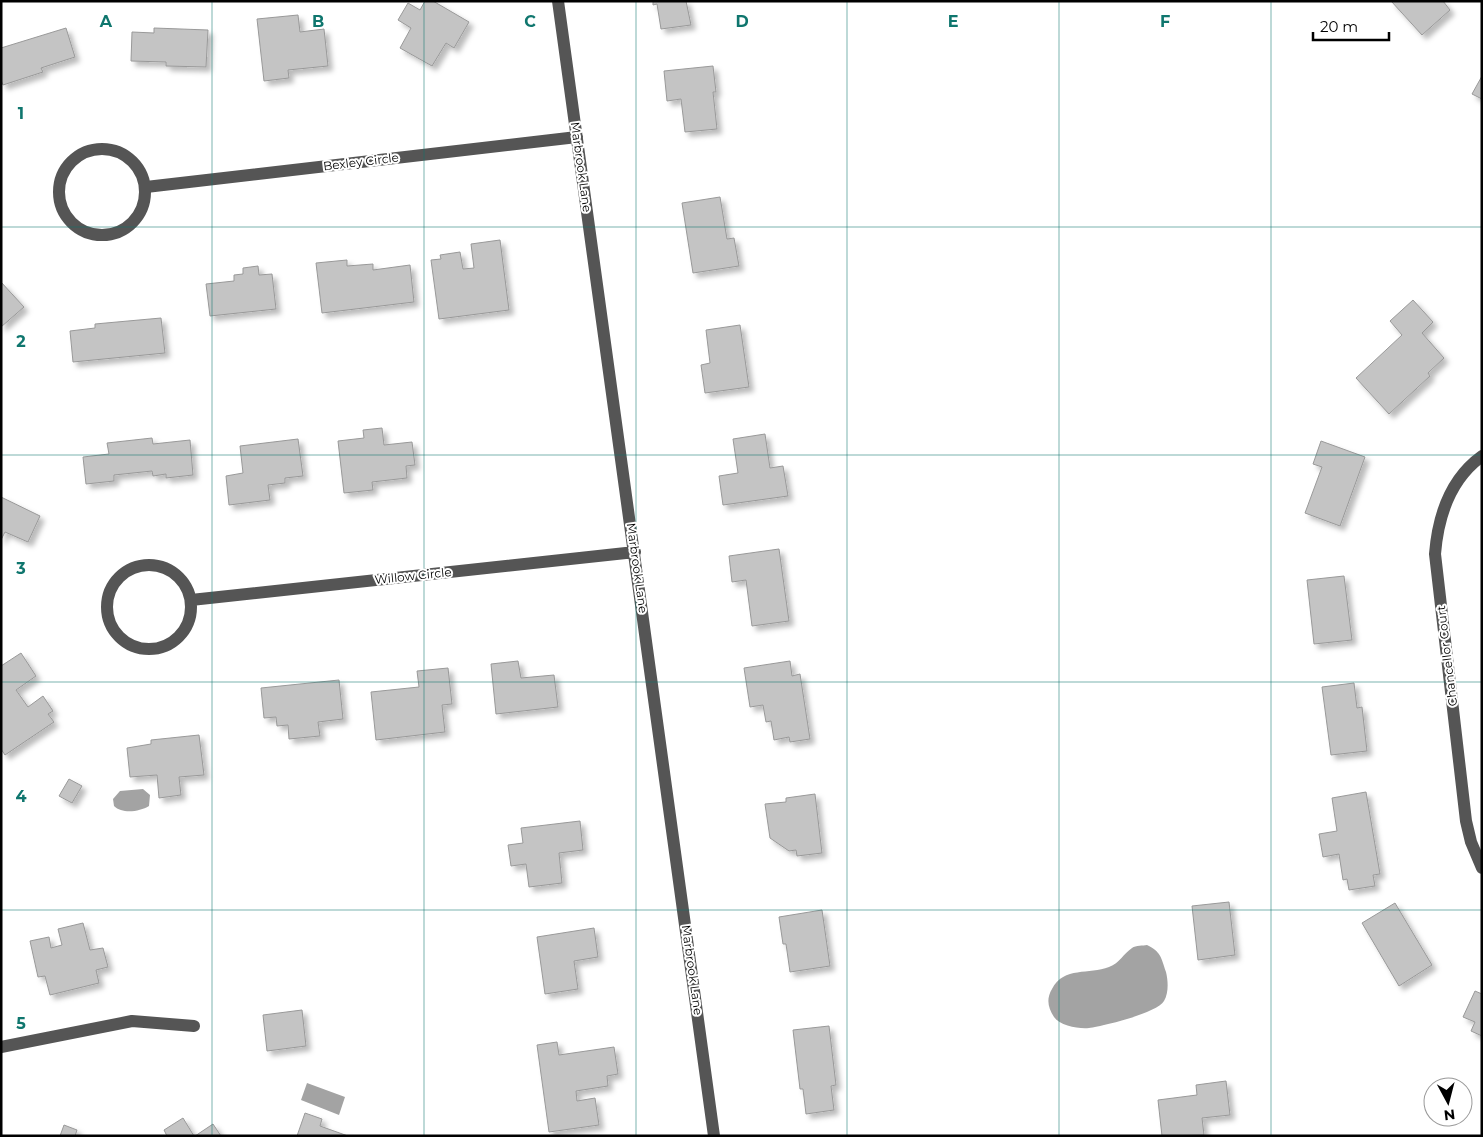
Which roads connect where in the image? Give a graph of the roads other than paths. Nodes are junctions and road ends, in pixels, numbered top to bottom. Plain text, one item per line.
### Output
1 (558, 1) edge
2 (577, 137) junction
3 (146, 188) junction
4 (1482, 456) edge
5 (635, 552) junction
6 (191, 600) junction
7 (1482, 868) edge
8 (194, 1026) dead end
9 (1, 1047) edge
10 (714, 1136) edge

1 - 2 street, Marbrook Lane
2 - 3 street, Bexley Circle
2 - 5 street, Marbrook Lane
3 - 3 street
4 - 7 street, Chancellor Court
5 - 6 street, Willow Circle
5 - 10 street, Marbrook Lane
6 - 6 street
8 - 9 street

